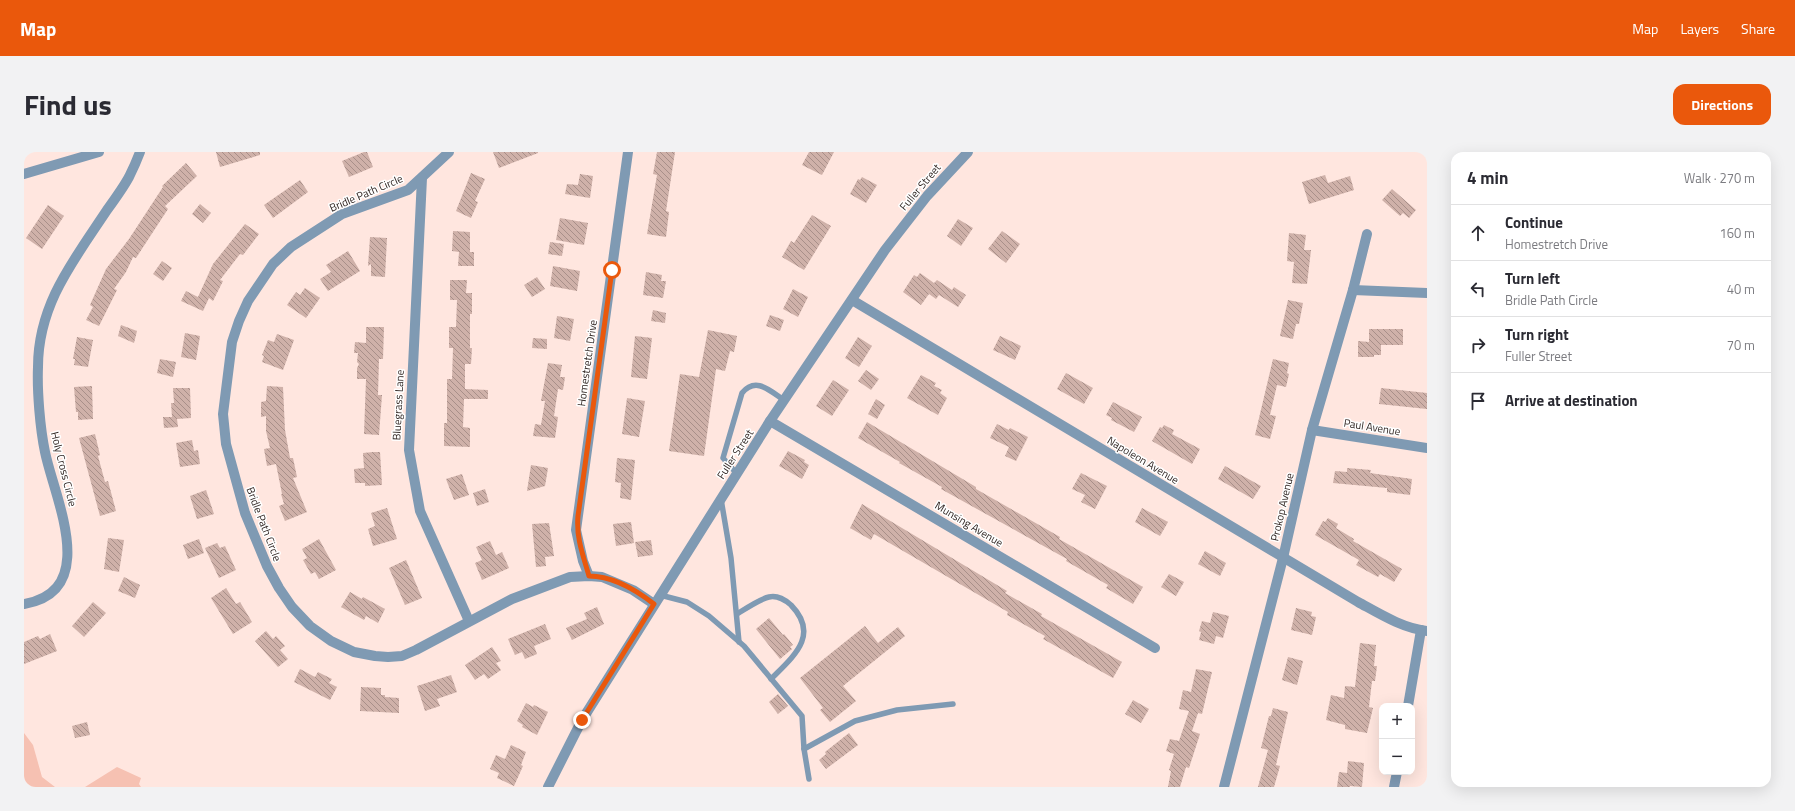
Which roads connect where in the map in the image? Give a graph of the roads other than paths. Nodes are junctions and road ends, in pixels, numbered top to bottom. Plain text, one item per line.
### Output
1 (99, 152) edge
2 (140, 152) edge
3 (449, 152) edge
4 (628, 152) edge
5 (968, 152) edge
6 (24, 174) edge
7 (422, 178) junction
8 (1367, 234) dead end
9 (1353, 290) junction
10 (1427, 293) edge
11 (852, 300) junction
12 (784, 400) junction
13 (770, 421) junction
14 (1312, 430) junction
15 (1427, 448) edge
16 (737, 474) junction
17 (721, 499) junction
18 (1283, 558) junction
19 (589, 576) junction
20 (660, 595) junction
21 (24, 604) edge
22 (654, 604) junction
23 (737, 614) junction
24 (469, 621) junction
25 (1424, 630) edge
26 (739, 642) junction
27 (1155, 648) dead end
28 (771, 679) junction
29 (1409, 703) edge
30 (953, 704) dead end
31 (804, 749) junction
32 (1396, 775) edge
33 (809, 779) dead end
34 (548, 787) edge
35 (1224, 787) edge
36 (1394, 787) edge

1 - 6 street
2 - 21 street, Holy Cross Circle
3 - 7 street, Bridle Path Circle
4 - 19 street, Homestretch Drive
5 - 11 street, Fuller Street
7 - 24 street, Bluegrass Lane
7 - 24 street, Bridle Path Circle
8 - 9 street, Prokop Avenue
9 - 10 street
9 - 14 street, Prokop Avenue
11 - 12 street, Fuller Street
11 - 18 street, Napoleon Avenue
12 - 13 street, Fuller Street
12 - 16 lane
13 - 16 street, Fuller Street
13 - 27 street, Munsing Avenue
14 - 15 street, Paul Avenue
14 - 18 street, Prokop Avenue
16 - 17 street, Fuller Street
17 - 20 street, Fuller Street
17 - 23 lane
18 - 25 street, Napoleon Avenue
18 - 35 street, Prokop Avenue
19 - 22 street, Bridle Path Circle
19 - 24 street, Bridle Path Circle
20 - 22 street, Fuller Street
20 - 26 lane
22 - 34 street, Fuller Street
23 - 26 lane
23 - 28 lane
25 - 29 street
26 - 28 lane
28 - 31 lane
30 - 31 lane
31 - 33 lane
32 - 36 street

